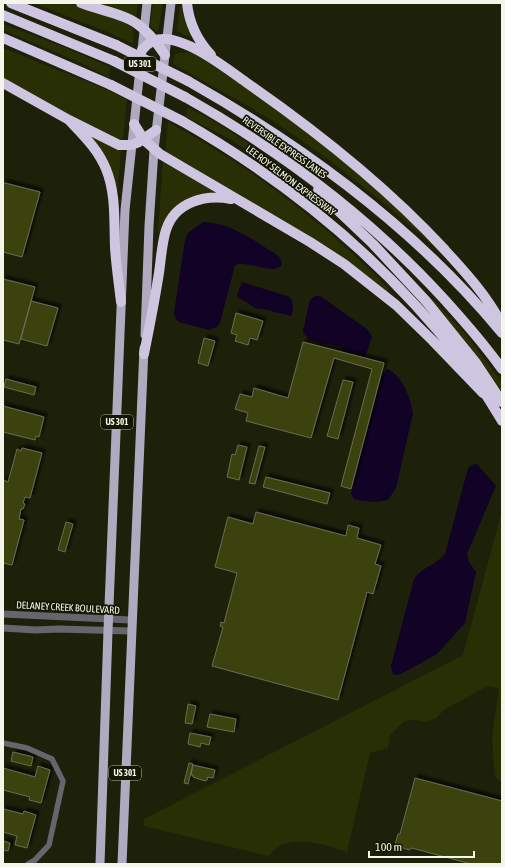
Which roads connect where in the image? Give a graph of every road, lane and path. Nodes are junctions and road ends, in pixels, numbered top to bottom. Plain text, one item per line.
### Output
1 (11, 3) edge
2 (81, 3) edge
3 (147, 3) edge
4 (171, 3) edge
5 (186, 3) edge
6 (3, 15) edge
7 (144, 29) junction
8 (3, 38) edge
9 (167, 39) junction
10 (154, 40) junction
11 (142, 50) junction
12 (165, 55) junction
13 (221, 65) junction
14 (3, 83) edge
15 (69, 120) junction
16 (134, 124) junction
17 (156, 130) junction
18 (144, 140) junction
19 (131, 145) junction
20 (154, 150) junction
21 (307, 176) junction
22 (237, 200) junction
23 (121, 302) junction
24 (502, 325) edge
25 (502, 333) edge
26 (144, 354) junction
27 (492, 355) junction
28 (502, 365) edge
29 (502, 369) edge
30 (483, 393) junction
31 (502, 402) edge
32 (502, 421) edge
33 (3, 614) edge
34 (109, 619) junction
35 (132, 620) junction
36 (3, 628) edge
37 (108, 631) junction
38 (131, 632) junction
39 (3, 743) edge
40 (28, 864) edge
41 (100, 864) edge
42 (122, 864) edge

1 - 25 highway, bridge
2 - 7 highway
3 - 7 main road, US 301
4 - 9 main road, US 301
5 - 13 highway
6 - 21 highway, REVERSIBLE EXPRESS LANES, bridge
7 - 10 highway
7 - 11 main road, US 301
8 - 30 highway, LEE ROY SELMON EXPRESSWAY, bridge
9 - 10 highway
9 - 12 main road, US 301
9 - 13 highway
10 - 11 highway
10 - 12 highway
11 - 16 main road, US 301
12 - 17 main road, US 301
13 - 24 highway
14 - 15 highway
15 - 19 highway
15 - 23 highway
16 - 18 highway
16 - 19 main road, US 301
17 - 18 highway
17 - 20 main road, US 301
18 - 19 highway
18 - 20 highway
19 - 23 main road, US 301
20 - 22 highway
20 - 26 main road, US 301
21 - 27 highway, REVERSIBLE EXPRESS LANES
21 - 31 highway
22 - 26 highway
22 - 30 highway
23 - 34 main road, US 301
26 - 35 main road, US 301
27 - 28 highway
27 - 29 highway, REVERSIBLE EXPRESS LANES
30 - 32 highway, LEE ROY SELMON EXPRESSWAY
33 - 34 street, DELANEY CREEK BOULEVARD
34 - 35 street, DELANEY CREEK BOULEVARD
34 - 37 main road, US 301
35 - 38 main road, US 301
36 - 37 street
37 - 38 street
37 - 41 main road, US 301
38 - 42 main road, US 301
39 - 40 street

